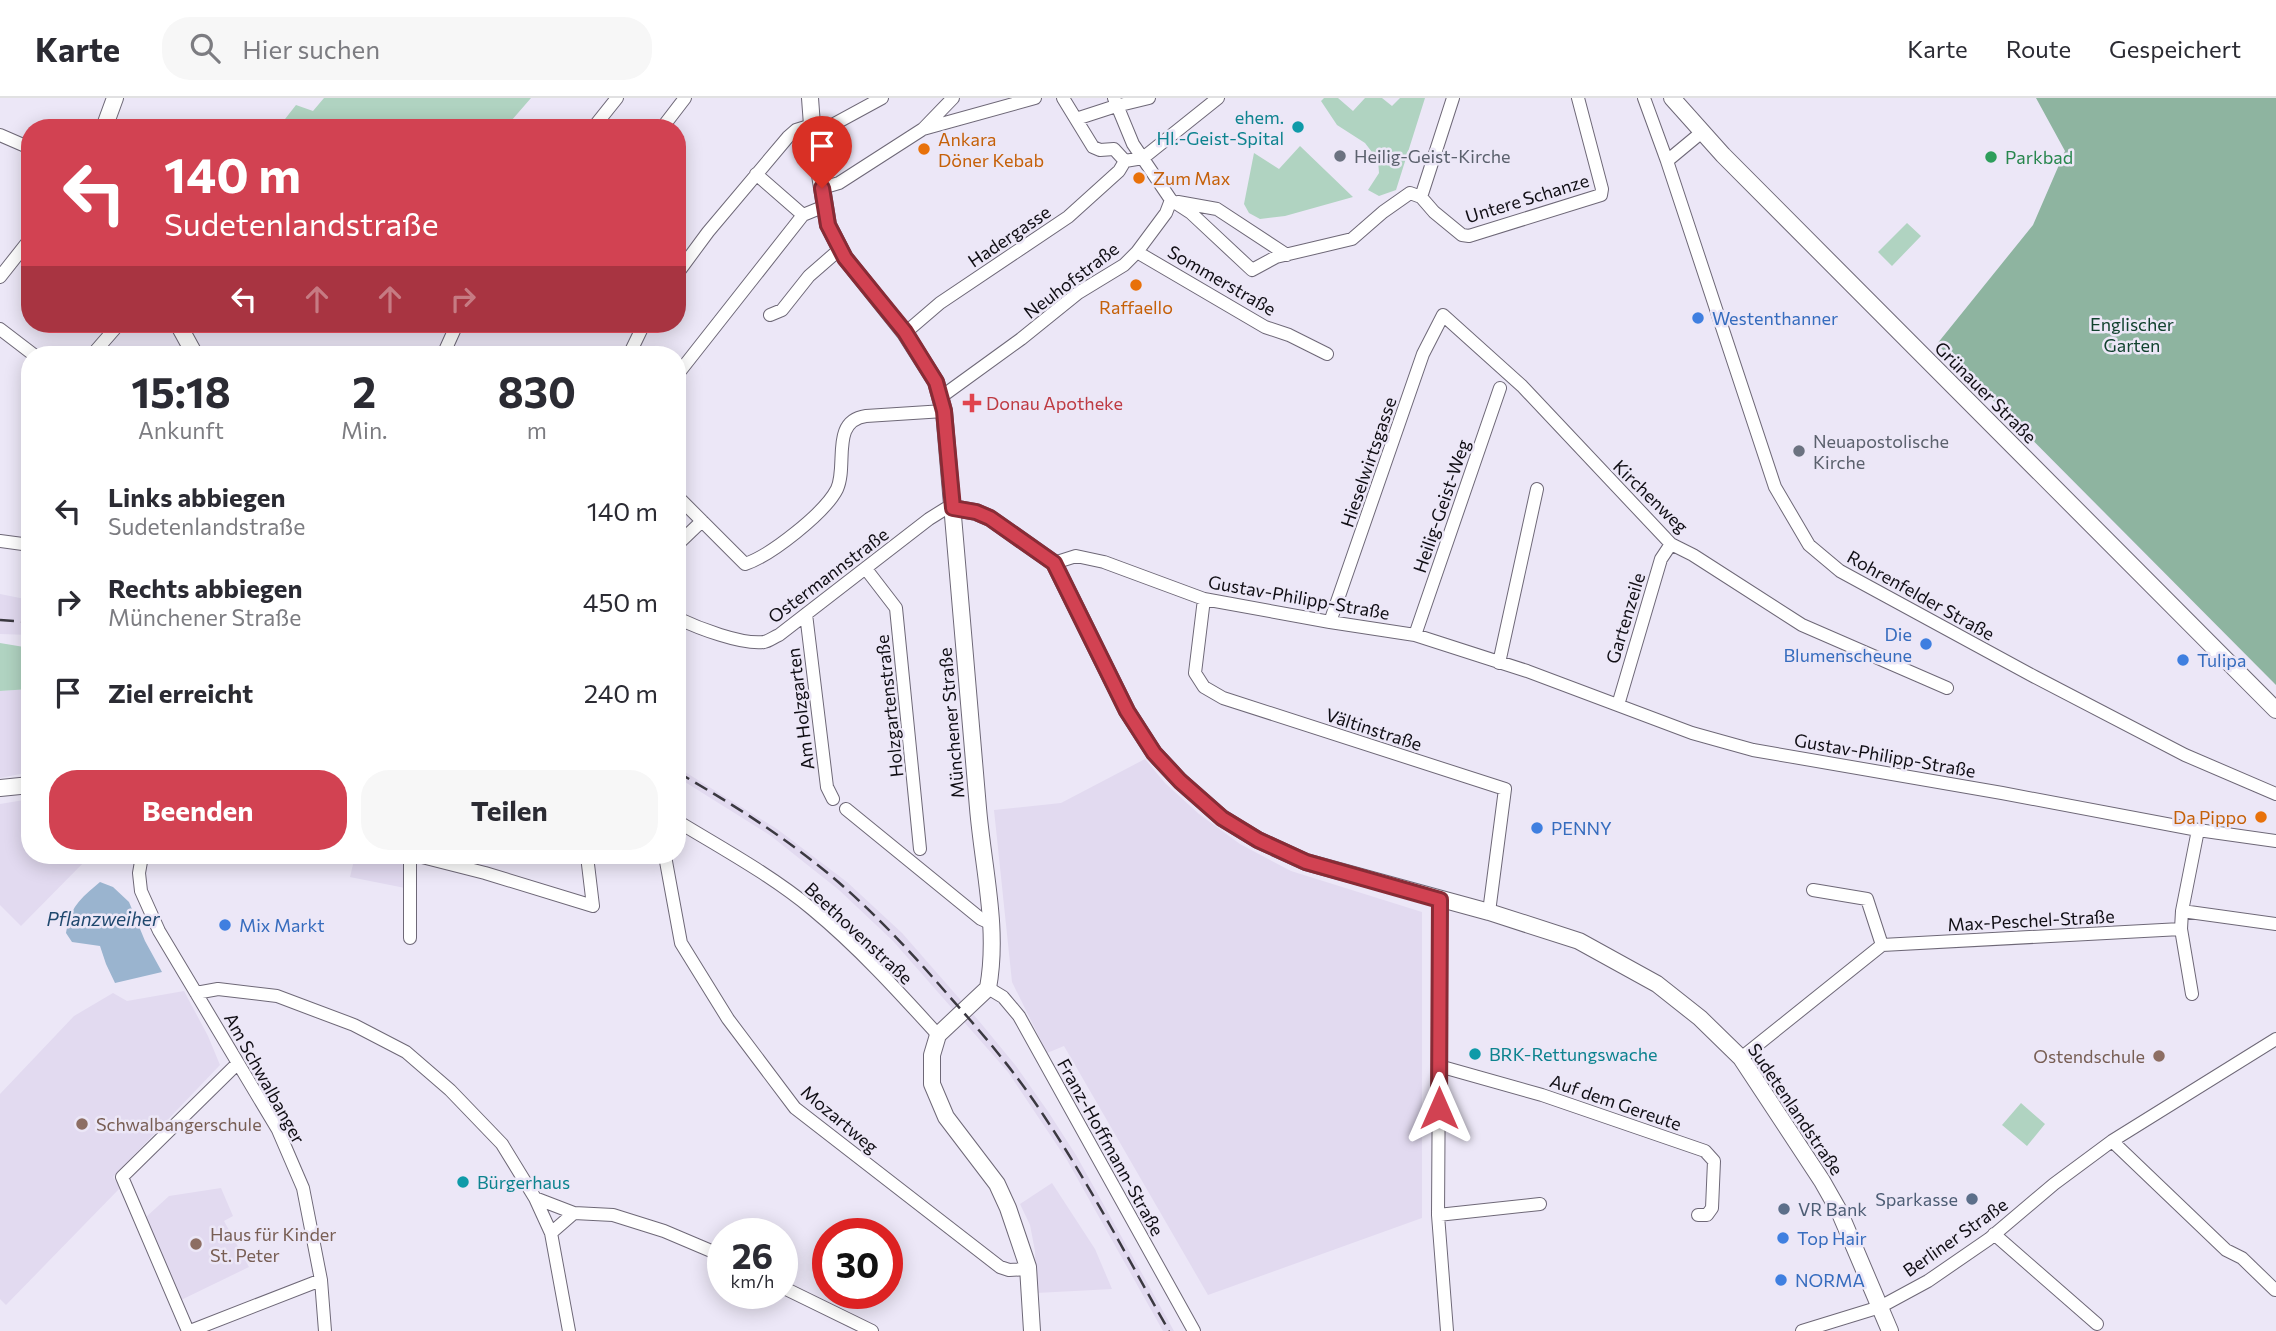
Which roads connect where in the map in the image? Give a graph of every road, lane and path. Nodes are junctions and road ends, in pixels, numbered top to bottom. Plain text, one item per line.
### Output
1 (115, 98) edge
2 (617, 98) edge
3 (685, 98) edge
4 (810, 98) edge
5 (882, 98) edge
6 (953, 98) edge
7 (1035, 98) edge
8 (1063, 98) edge
9 (1149, 98) edge
10 (1218, 98) edge
11 (1453, 98) edge
12 (1578, 98) edge
13 (1644, 98) edge
14 (1672, 98) edge
15 (1115, 102) edge
16 (107, 119) edge
17 (600, 119) edge
18 (669, 119) edge
19 (1076, 119) junction
20 (923, 129) junction
21 (813, 130) junction
22 (1702, 132) junction
23 (0, 135) edge
24 (21, 144) edge
25 (1143, 159) junction
26 (1125, 161) junction
27 (1667, 161) junction
28 (755, 174) junction
29 (822, 188) junction
30 (1421, 197) junction
31 (1171, 200) junction
32 (825, 206) junction
33 (803, 215) junction
34 (841, 249) junction
35 (21, 250) edge
36 (1137, 252) junction
37 (1287, 255) junction
38 (686, 262) edge
39 (0, 277) edge
40 (771, 315) dead end
41 (1443, 315) joint
42 (0, 329) edge
43 (905, 332) junction
44 (22, 346) edge
45 (1327, 354) dead end
46 (686, 365) edge
47 (1500, 388) dead end
48 (943, 404) junction
49 (1537, 489) dead end
50 (686, 505) edge
51 (953, 508) junction
52 (702, 521) junction
53 (686, 536) edge
54 (0, 541) edge
55 (21, 544) edge
56 (1671, 544) junction
57 (1054, 563) junction
58 (866, 569) junction
59 (1204, 599) junction
60 (806, 614) junction
61 (686, 622) edge
62 (1330, 622) junction
63 (1415, 635) junction
64 (1499, 663) junction
65 (1947, 688) dead end
66 (1618, 705) junction
67 (2276, 710) edge
68 (21, 786) edge
69 (0, 788) edge
70 (2276, 794) edge
71 (833, 799) dead end
72 (846, 809) dead end
73 (686, 827) edge
74 (2198, 830) junction
75 (2276, 841) edge
76 (920, 849) dead end
77 (141, 864) edge
78 (410, 864) edge
79 (450, 864) edge
80 (588, 864) edge
81 (666, 864) edge
82 (1813, 890) dead end
83 (1440, 900) junction
84 (2182, 911) junction
85 (1489, 912) junction
86 (992, 924) junction
87 (2276, 924) edge
88 (2181, 929) junction
89 (410, 939) dead end
90 (1882, 945) junction
91 (988, 988) junction
92 (228, 990) junction
93 (196, 993) junction
94 (2192, 994) dead end
95 (206, 1009) junction
96 (938, 1035) junction
97 (2276, 1039) edge
98 (1741, 1058) junction
99 (237, 1064) junction
100 (1439, 1066) junction
101 (2112, 1141) junction
102 (535, 1198) junction
103 (1541, 1204) dead end
104 (574, 1213) junction
105 (1438, 1215) junction
106 (1698, 1216) dead end
107 (551, 1233) junction
108 (1994, 1234) junction
109 (707, 1249) edge
110 (1028, 1269) junction
111 (321, 1280) junction
112 (2275, 1290) edge
113 (798, 1295) edge
114 (1880, 1307) junction
115 (2097, 1324) dead end
116 (218, 1325) edge
117 (189, 1331) edge
118 (325, 1331) edge
119 (569, 1331) edge
120 (872, 1331) edge
121 (1032, 1331) edge
122 (1194, 1331) edge
123 (1447, 1331) edge
124 (1802, 1331) edge
125 (1890, 1331) edge

1 - 16 street
2 - 17 street
3 - 18 street
4 - 21 street, Münchener Straße
5 - 21 street
6 - 20 street
7 - 20 street
8 - 19 street
9 - 15 street
10 - 25 street
11 - 30 street
12 - 30 street, Untere Schanze
13 - 27 street, Rohrenfelder Straße
14 - 22 street, Grünauer Straße
15 - 19 street
15 - 25 street
19 - 26 street
20 - 29 street
21 - 28 street
21 - 29 street, Münchener Straße
22 - 27 street
22 - 67 street, Grünauer Straße
23 - 24 street
25 - 26 street
25 - 31 street
26 - 43 street, Hadergasse
27 - 70 street, Rohrenfelder Straße
28 - 33 street
28 - 38 street
29 - 32 street, Münchener Straße
30 - 37 street
31 - 36 street, Neuhofstraße
31 - 37 street
31 - 37 street
32 - 33 street
32 - 34 street, Münchener Straße
33 - 46 street
34 - 40 street
34 - 43 street, Münchener Straße
35 - 39 street
36 - 45 street, Sommerstraße
36 - 48 street, Neuhofstraße
41 - 56 street, Kirchenweg
41 - 62 street, Hieselwirtsgasse
42 - 44 street
43 - 48 street, Münchener Straße
47 - 63 street, Heilig-Geist-Weg
48 - 51 street, Münchener Straße
48 - 52 street
49 - 64 street
50 - 52 street
51 - 57 street, Sudetenlandstraße
51 - 58 street, Ostermannstraße
51 - 86 street, Münchener Straße
52 - 53 street
54 - 55 street
56 - 65 street, Kirchenweg
56 - 66 street, Gartenzeile
57 - 59 street, Gustav-Philipp-Straße
57 - 83 street, Sudetenlandstraße
58 - 60 street, Ostermannstraße
58 - 76 street, Holzgartenstraße
59 - 62 street, Gustav-Philipp-Straße
59 - 85 street, Vältinstraße
60 - 61 street, Ostermannstraße
60 - 71 street, Am Holzgarten
62 - 63 street, Gustav-Philipp-Straße
63 - 64 street, Gustav-Philipp-Straße
64 - 66 street, Gustav-Philipp-Straße
66 - 74 street, Gustav-Philipp-Straße
68 - 69 street
72 - 86 street
73 - 96 street, Beethovenstraße
74 - 75 street, Gustav-Philipp-Straße
74 - 84 street
77 - 93 street, Am Schwalbanger
78 - 89 street
79 - 80 street
81 - 110 street, Mozartweg
82 - 90 street
83 - 85 street, Sudetenlandstraße
83 - 100 street
84 - 87 street
84 - 88 street
85 - 98 street, Sudetenlandstraße
86 - 91 street, Münchener Straße
88 - 90 street, Max-Peschel-Straße
88 - 94 street
90 - 98 street
91 - 96 street
91 - 122 street, Franz-Hoffmann-Straße
92 - 93 street
92 - 95 street
92 - 102 street
93 - 95 street, Am Schwalbanger
95 - 99 street, Am Schwalbanger
96 - 110 street
97 - 101 street, Berliner Straße
98 - 114 street, Sudetenlandstraße
99 - 111 street, Am Schwalbanger
99 - 117 street
100 - 105 street
100 - 106 street, Auf dem Gereute
101 - 108 street, Berliner Straße
101 - 112 street
102 - 104 street
102 - 107 street
103 - 105 street
104 - 107 street
104 - 109 street
105 - 123 street
107 - 119 street
108 - 114 street, Berliner Straße
108 - 115 street
110 - 121 street
111 - 116 street
111 - 118 street, Am Schwalbanger
113 - 120 street
114 - 124 street, Berliner Straße
114 - 125 street, Sudetenlandstraße
116 - 117 street

